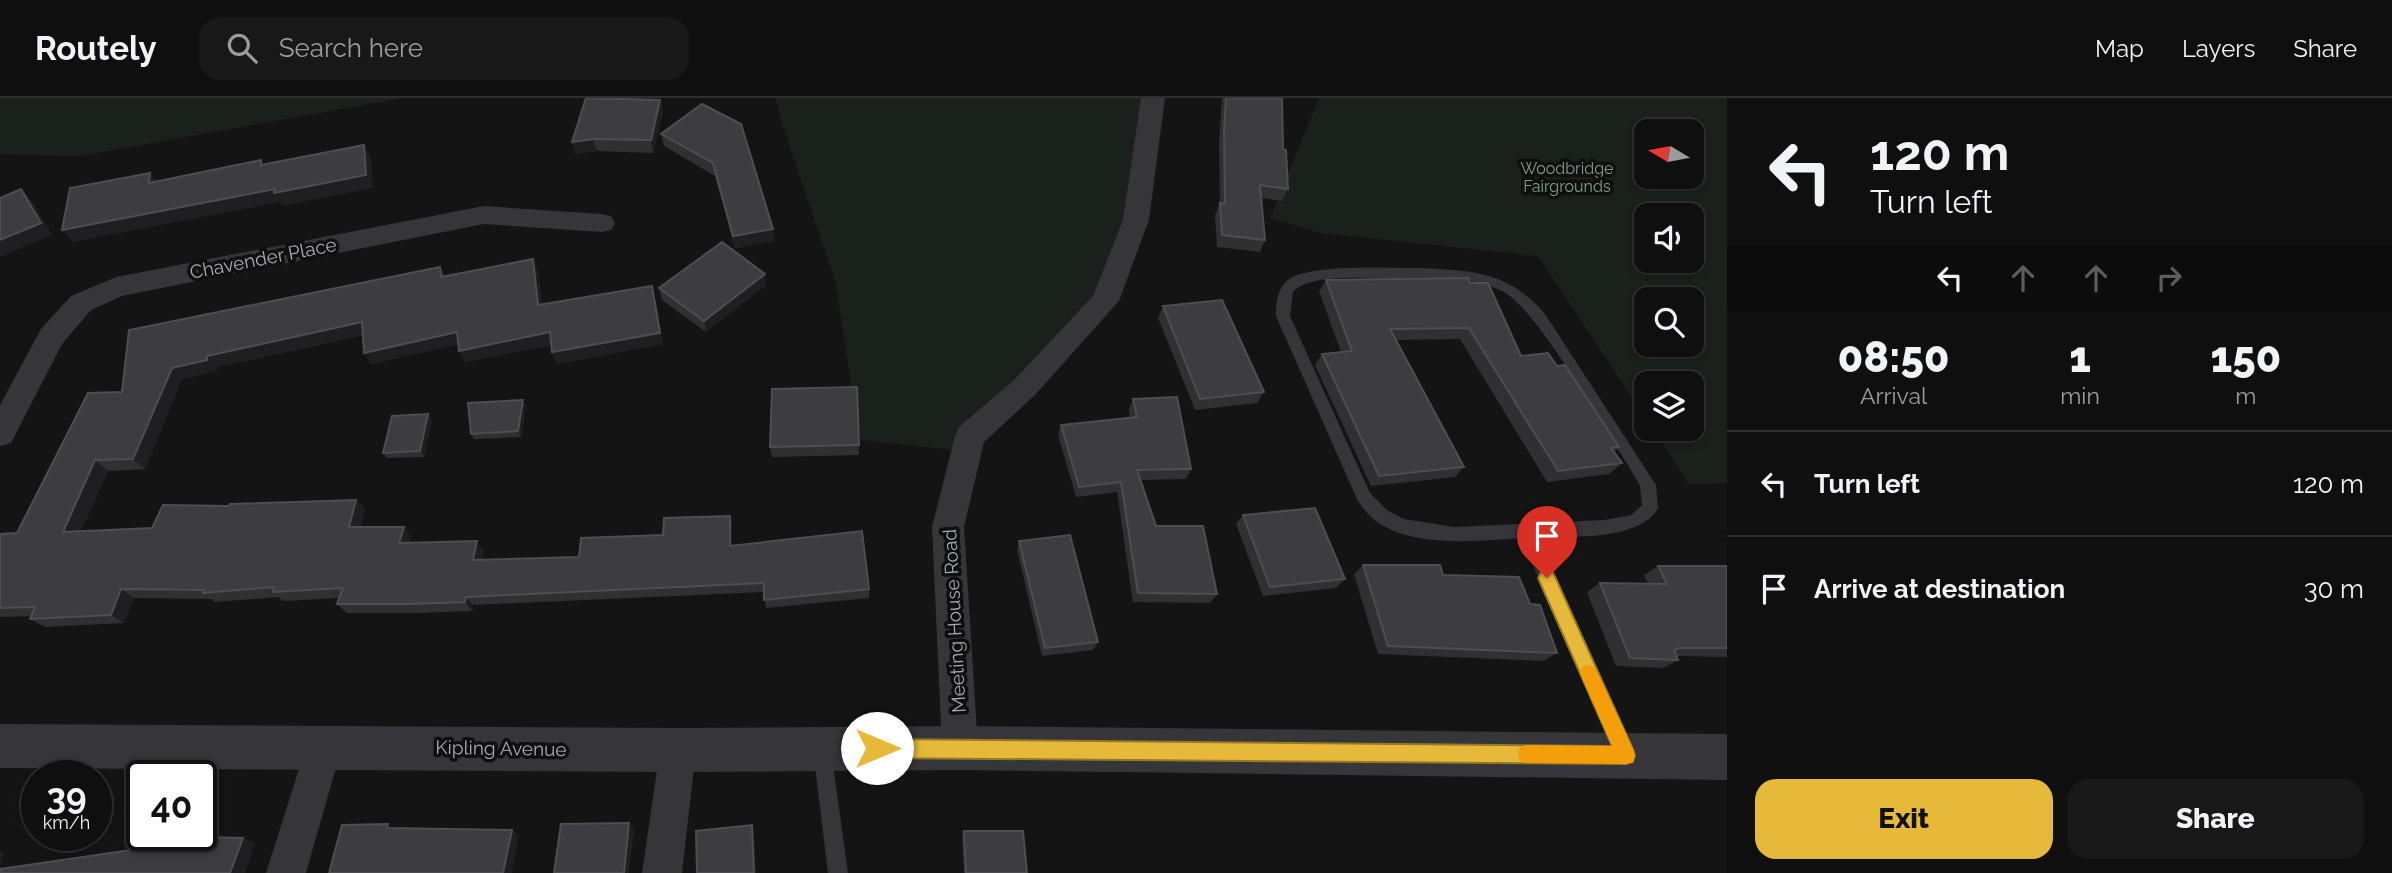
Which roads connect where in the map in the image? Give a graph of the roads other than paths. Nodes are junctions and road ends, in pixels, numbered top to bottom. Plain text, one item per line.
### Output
1 (1153, 98) edge
2 (602, 223) dead end
3 (0, 434) edge
4 (1527, 531) junction
5 (0, 746) edge
6 (324, 747) junction
7 (822, 748) junction
8 (960, 748) junction
9 (678, 750) junction
10 (1626, 755) junction
11 (1727, 757) edge
12 (286, 873) edge
13 (662, 873) edge
14 (838, 873) edge

1 - 8 street, Meeting House Road
2 - 3 street, Chavender Place
4 - 4 lane
4 - 10 lane
5 - 6 street, Kipling Avenue
6 - 9 street, Kipling Avenue
6 - 12 street
7 - 8 street, Kipling Avenue
7 - 9 street, Kipling Avenue
7 - 14 lane
8 - 10 street, Kipling Avenue
9 - 13 street
10 - 11 street, Kipling Avenue

